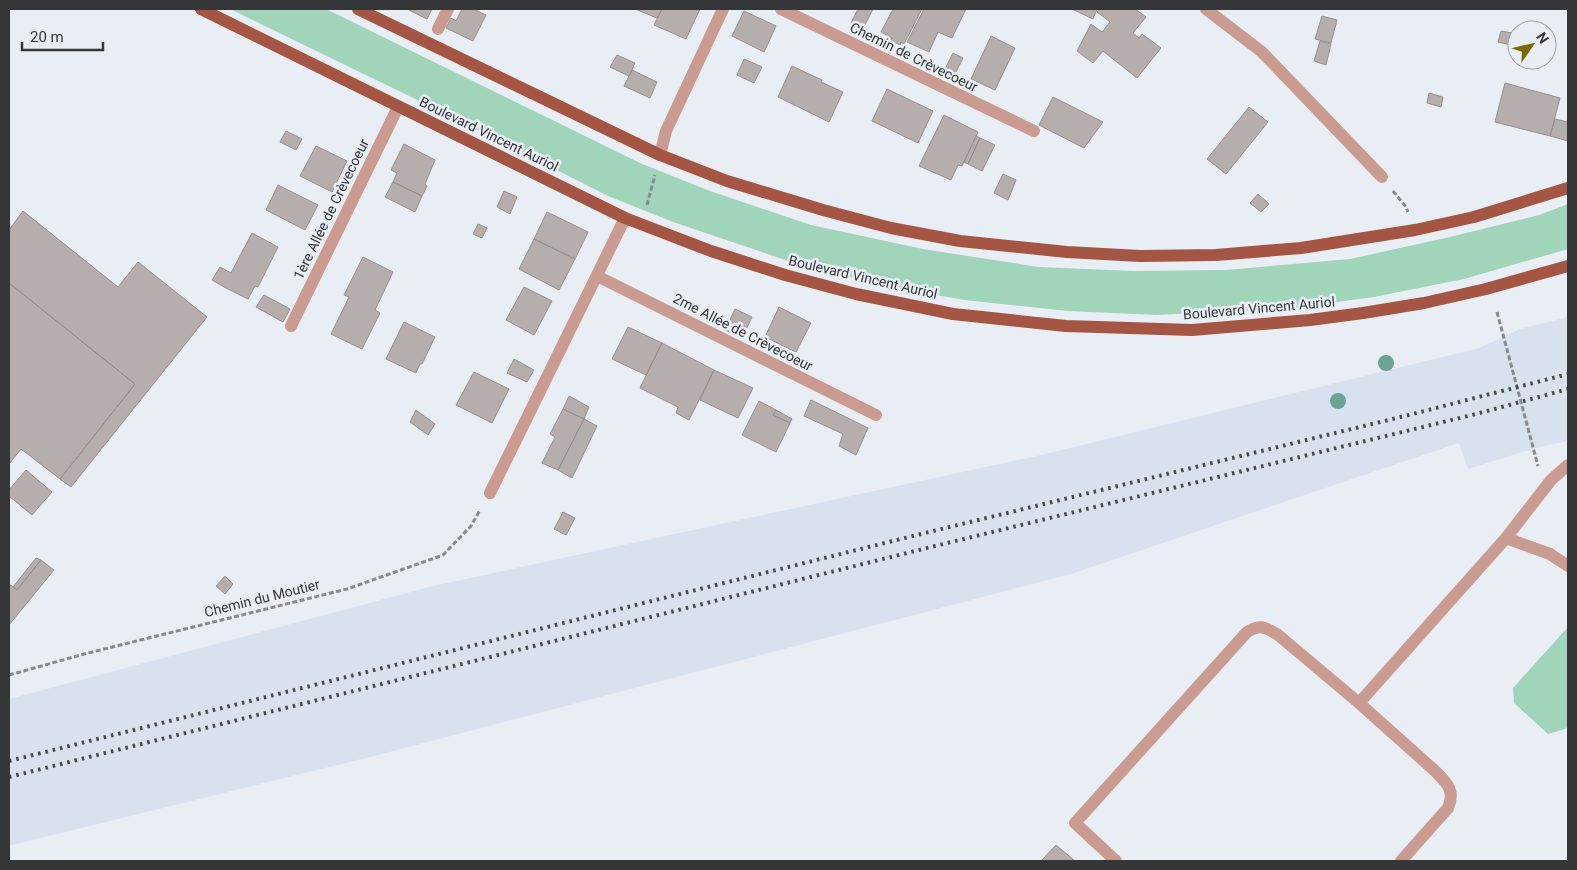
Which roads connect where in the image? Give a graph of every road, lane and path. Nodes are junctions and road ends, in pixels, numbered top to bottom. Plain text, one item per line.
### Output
1 (201, 9) edge
2 (358, 9) edge
3 (448, 9) edge
4 (723, 9) edge
5 (781, 9) edge
6 (1206, 9) edge
7 (438, 29) dead end
8 (398, 106) junction
9 (1034, 132) dead end
10 (660, 155) junction
11 (1382, 177) joint
12 (1568, 188) edge
13 (625, 218) junction
14 (643, 225) junction
15 (1415, 230) junction
16 (1568, 266) edge
17 (597, 276) junction
18 (1497, 312) dead end
19 (291, 326) dead end
20 (876, 415) dead end
21 (1568, 465) edge
22 (1551, 480) junction
23 (490, 493) joint
24 (1506, 538) junction
25 (1568, 566) edge
26 (9, 675) edge
27 (1359, 703) junction
28 (1116, 861) edge
29 (1402, 861) edge

1 - 8 main road, Boulevard Vincent Auriol
2 - 10 main road
3 - 7 street
4 - 10 street
5 - 9 street, Chemin de Crèvecoeur
6 - 11 street
8 - 13 main road, Boulevard Vincent Auriol
8 - 19 street, 1ère Allée de Crèvecoeur
10 - 14 path
10 - 15 main road
11 - 15 path
12 - 15 main road
13 - 14 main road, Boulevard Vincent Auriol
13 - 17 street
14 - 16 main road, Boulevard Vincent Auriol
17 - 20 street, 2me Allée de Crèvecoeur
17 - 23 street
18 - 22 path
21 - 22 street
22 - 24 street
23 - 26 path, Chemin du Moutier
24 - 25 street
24 - 27 street
27 - 28 street
27 - 29 street

